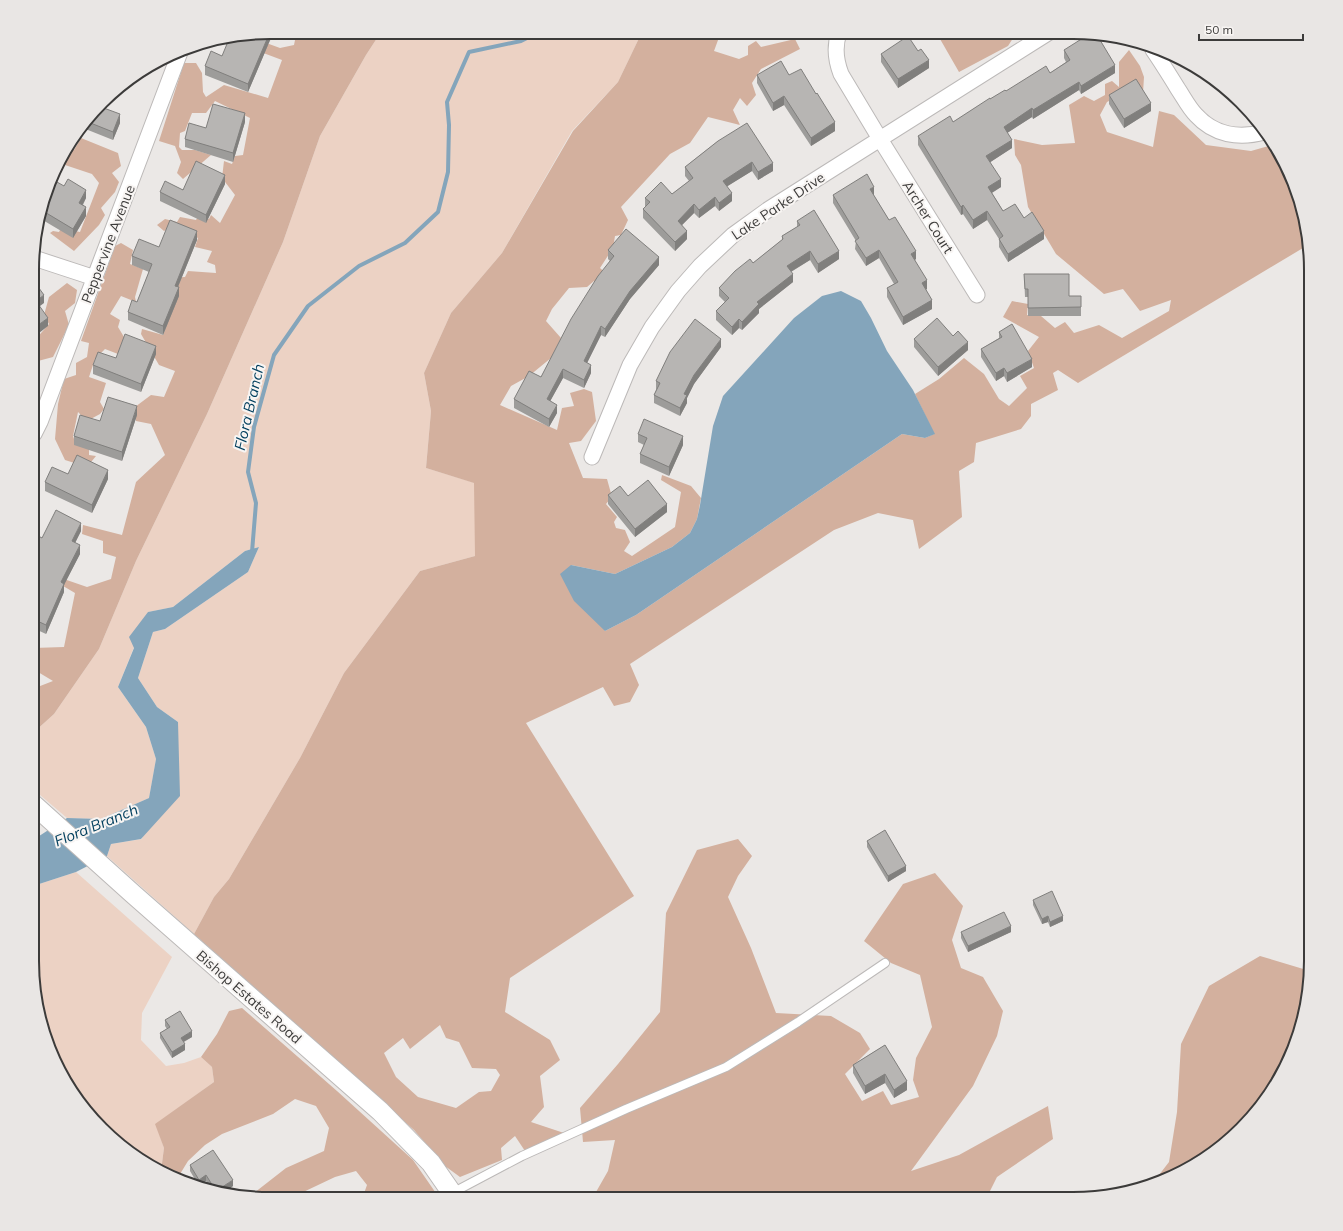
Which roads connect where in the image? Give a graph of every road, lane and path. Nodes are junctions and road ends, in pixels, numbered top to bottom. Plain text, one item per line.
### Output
1 (837, 39) edge
2 (1037, 39) edge
3 (1156, 54) edge
4 (178, 59) edge
5 (1259, 133) edge
6 (880, 139) junction
7 (39, 260) edge
8 (95, 278) junction
9 (977, 295) dead end
10 (39, 424) edge
11 (592, 457) dead end
12 (39, 810) edge
13 (885, 963) dead end
14 (451, 1192) edge
15 (461, 1192) edge

1 - 6 street, Archer Court
2 - 6 street, Lake Parke Drive
3 - 5 street
4 - 8 street, Peppervine Avenue
6 - 9 street, Archer Court
6 - 11 street, Lake Parke Drive
7 - 8 street
8 - 10 street, Peppervine Avenue
12 - 14 street, Bishop Estates Road
13 - 15 lane

